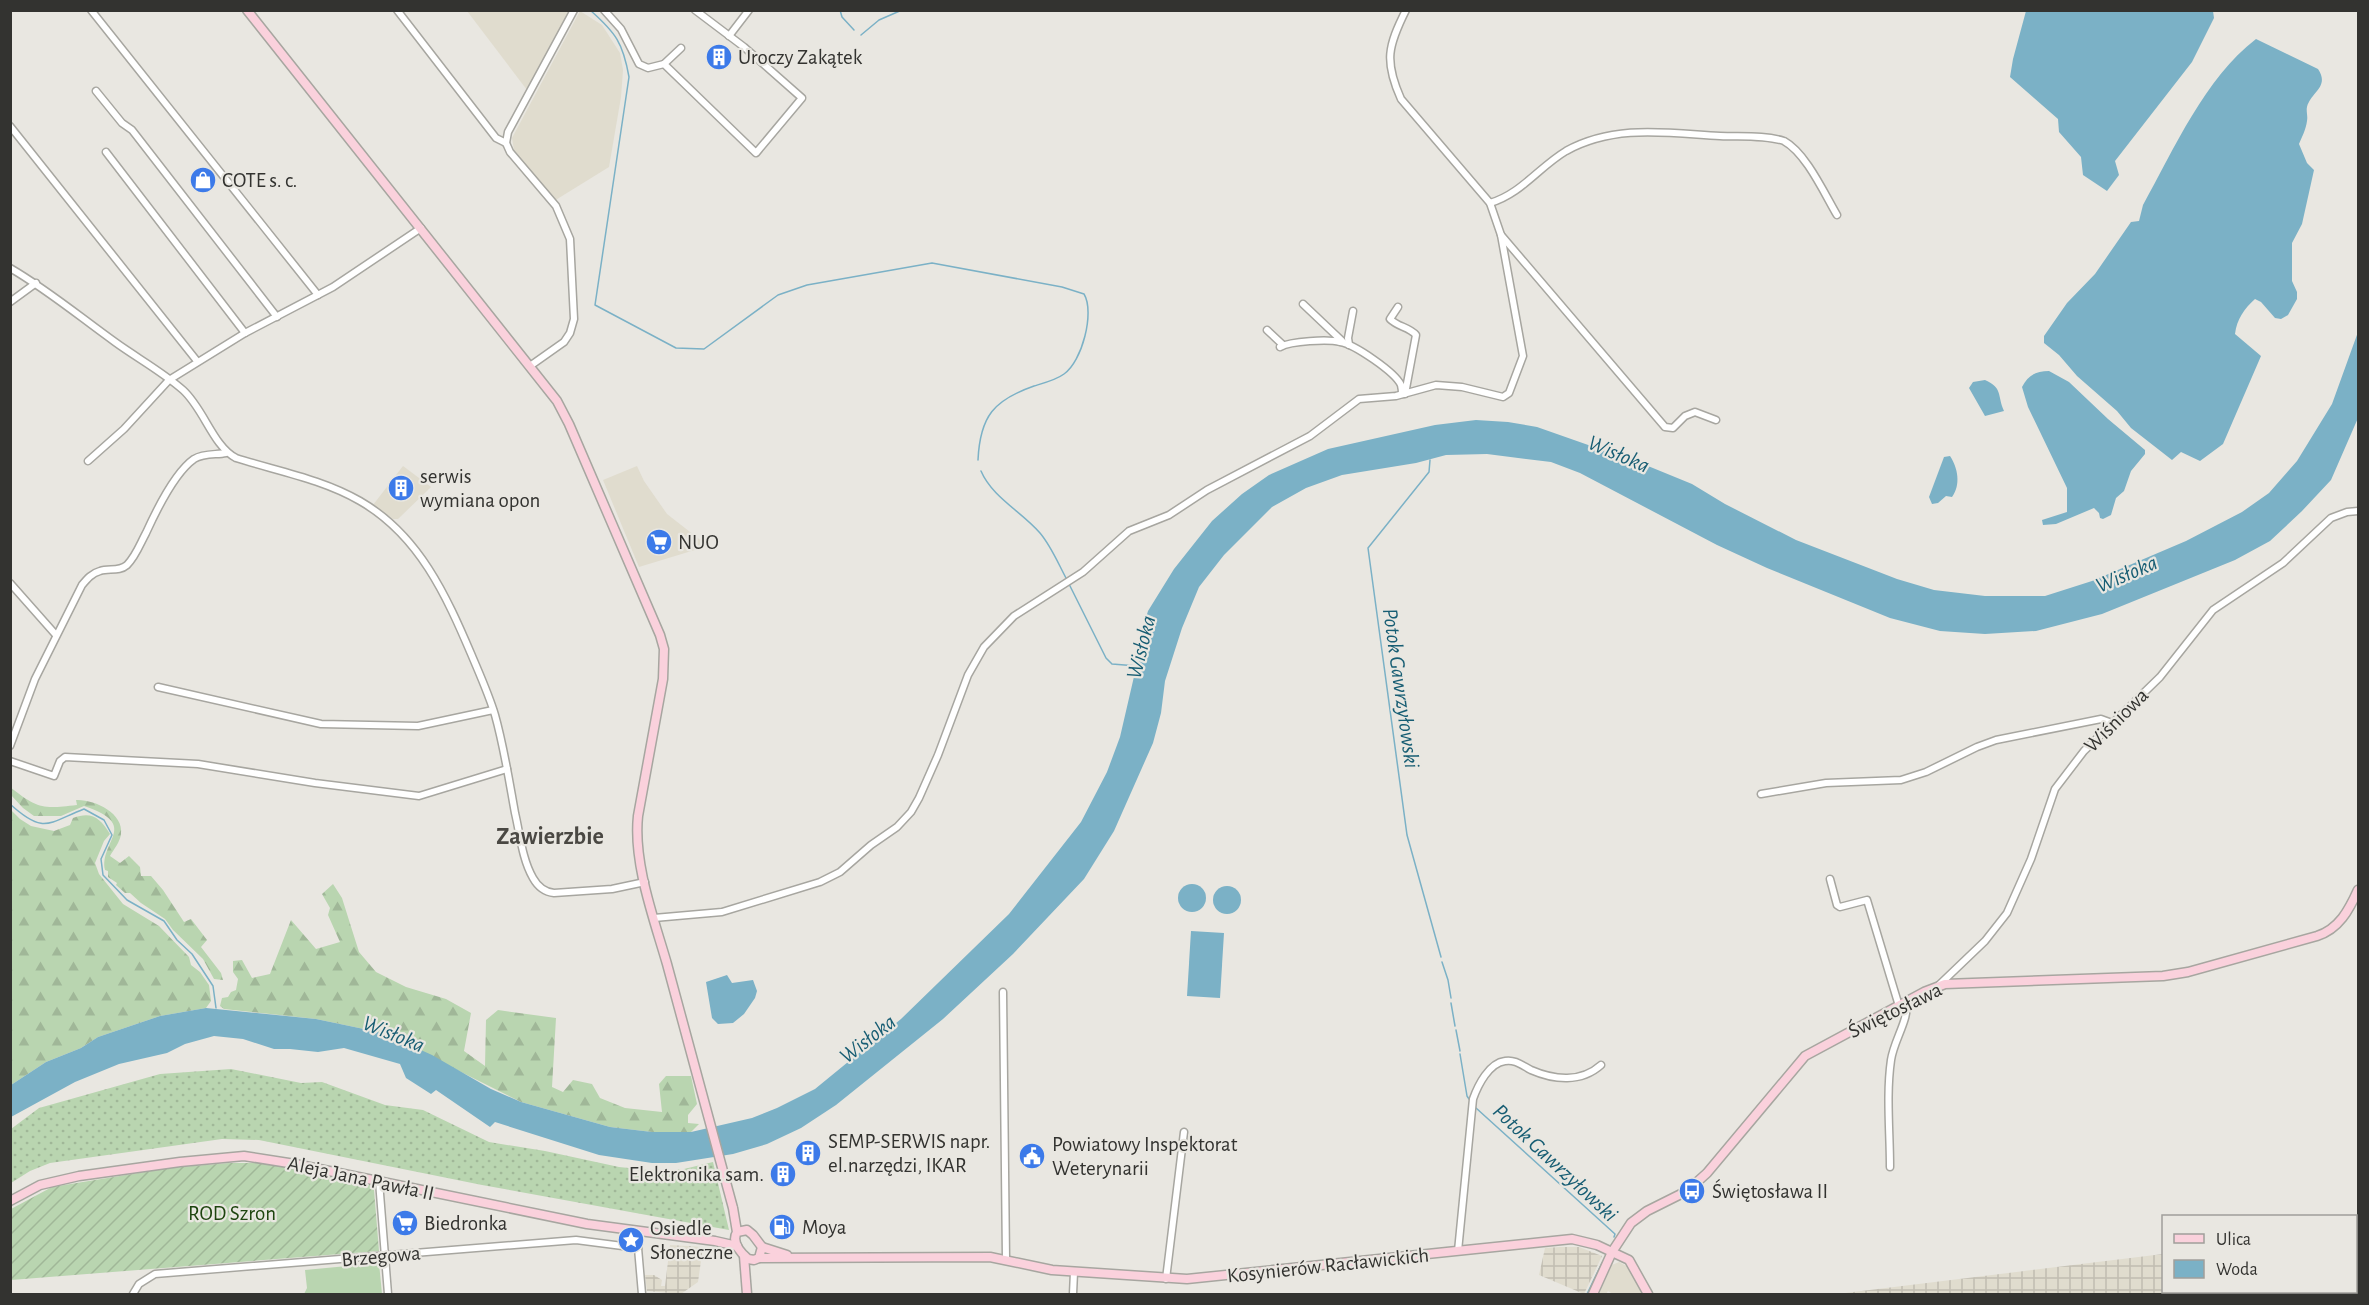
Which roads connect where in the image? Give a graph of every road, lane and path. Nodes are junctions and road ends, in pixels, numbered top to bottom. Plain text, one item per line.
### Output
1 (91, 10) edge
2 (247, 10) edge
3 (397, 10) edge
4 (574, 10) edge
5 (604, 10) edge
6 (695, 10) edge
7 (749, 10) edge
8 (1406, 10) edge
9 (729, 36) junction
10 (681, 48) dead end
11 (664, 64) junction
12 (96, 91) dead end
13 (10, 126) edge
14 (506, 143) junction
15 (106, 152) dead end
16 (1490, 203) junction
17 (1837, 215) dead end
18 (421, 228) junction
19 (1501, 235) junction
20 (10, 268) edge
21 (36, 283) junction
22 (318, 295) junction
23 (10, 302) edge
24 (1303, 304) dead end
25 (1398, 307) dead end
26 (1353, 311) dead end
27 (277, 317) junction
28 (1267, 330) dead end
29 (245, 333) junction
30 (1346, 344) junction
31 (197, 361) junction
32 (530, 366) junction
33 (169, 380) junction
34 (1403, 394) junction
35 (1716, 420) dead end
36 (226, 453) junction
37 (88, 461) dead end
38 (2358, 511) edge
39 (10, 583) edge
40 (56, 635) junction
41 (158, 687) dead end
42 (493, 710) junction
43 (2112, 723) junction
44 (10, 746) edge
45 (10, 761) edge
46 (507, 769) junction
47 (1761, 794) dead end
48 (1830, 879) dead end
49 (645, 882) junction
50 (2358, 890) edge
51 (654, 918) junction
52 (1938, 986) junction
53 (1003, 992) dead end
54 (1903, 1004) junction
55 (1602, 1065) dead end
56 (1184, 1132) dead end
57 (1890, 1167) dead end
58 (379, 1181) junction
59 (10, 1201) edge
60 (733, 1208) junction
61 (747, 1230) junction
62 (639, 1231) junction
63 (736, 1234) junction
64 (715, 1241) junction
65 (737, 1246) junction
66 (762, 1247) junction
67 (638, 1248) junction
68 (1458, 1251) junction
69 (1612, 1252) junction
70 (385, 1256) junction
71 (744, 1256) junction
72 (796, 1257) junction
73 (757, 1259) junction
74 (1006, 1259) junction
75 (1074, 1272) junction
76 (1166, 1279) junction
77 (747, 1280) junction
78 (133, 1294) edge
79 (388, 1294) edge
80 (642, 1294) edge
81 (747, 1294) edge
82 (1073, 1294) edge
83 (1593, 1294) edge
84 (1648, 1294) edge

1 - 22 street
2 - 18 street
3 - 14 street
4 - 14 street
5 - 11 street
6 - 9 street
7 - 9 street
8 - 16 street
9 - 11 street
10 - 11 street
12 - 27 street
13 - 31 street
14 - 32 street
15 - 29 street
16 - 17 street
16 - 19 street
18 - 22 street
18 - 32 street
19 - 34 street
19 - 35 street
20 - 21 street
21 - 23 street
21 - 33 street
22 - 27 street
24 - 30 street
25 - 34 street
26 - 30 street
27 - 29 street
28 - 30 street
29 - 31 street
30 - 34 street
31 - 33 street
32 - 49 street
33 - 36 street
33 - 37 street
34 - 51 street
36 - 40 street
36 - 42 street
38 - 43 street, Wiśniowa
39 - 40 street
40 - 44 street
41 - 42 street
42 - 46 street
43 - 47 street
43 - 52 street, Wiśniowa
45 - 46 street
46 - 49 street
48 - 54 street
49 - 51 street
50 - 52 street, Świętosława
51 - 60 street
52 - 54 street, Świętosława
53 - 74 street
54 - 57 street
54 - 69 street, Świętosława
55 - 68 street
56 - 76 street
58 - 59 street, Aleja Jana Pawła II
58 - 62 street, Aleja Jana Pawła II
58 - 70 street
60 - 61 street
60 - 63 street
61 - 63 street, Aleja Jana Pawła II
61 - 66 street
62 - 64 street, Aleja Jana Pawła II
62 - 67 street
63 - 64 street, Aleja Jana Pawła II
63 - 65 street
64 - 65 street, Aleja Jana Pawła II
65 - 71 street
66 - 72 street, Kosynierów Racławickich
66 - 73 street
67 - 70 street, Brzegowa
67 - 80 street
68 - 69 street, Kosynierów Racławickich
68 - 76 street, Kosynierów Racławickich
69 - 83 street, Świętosława
69 - 84 street, Kosynierów Racławickich
70 - 78 street, Brzegowa
70 - 79 street
71 - 73 street
71 - 77 street
72 - 73 street, Kosynierów Racławickich
72 - 74 street, Kosynierów Racławickich
73 - 77 street
74 - 75 street, Kosynierów Racławickich
75 - 76 street, Kosynierów Racławickich
75 - 82 street
77 - 81 street

